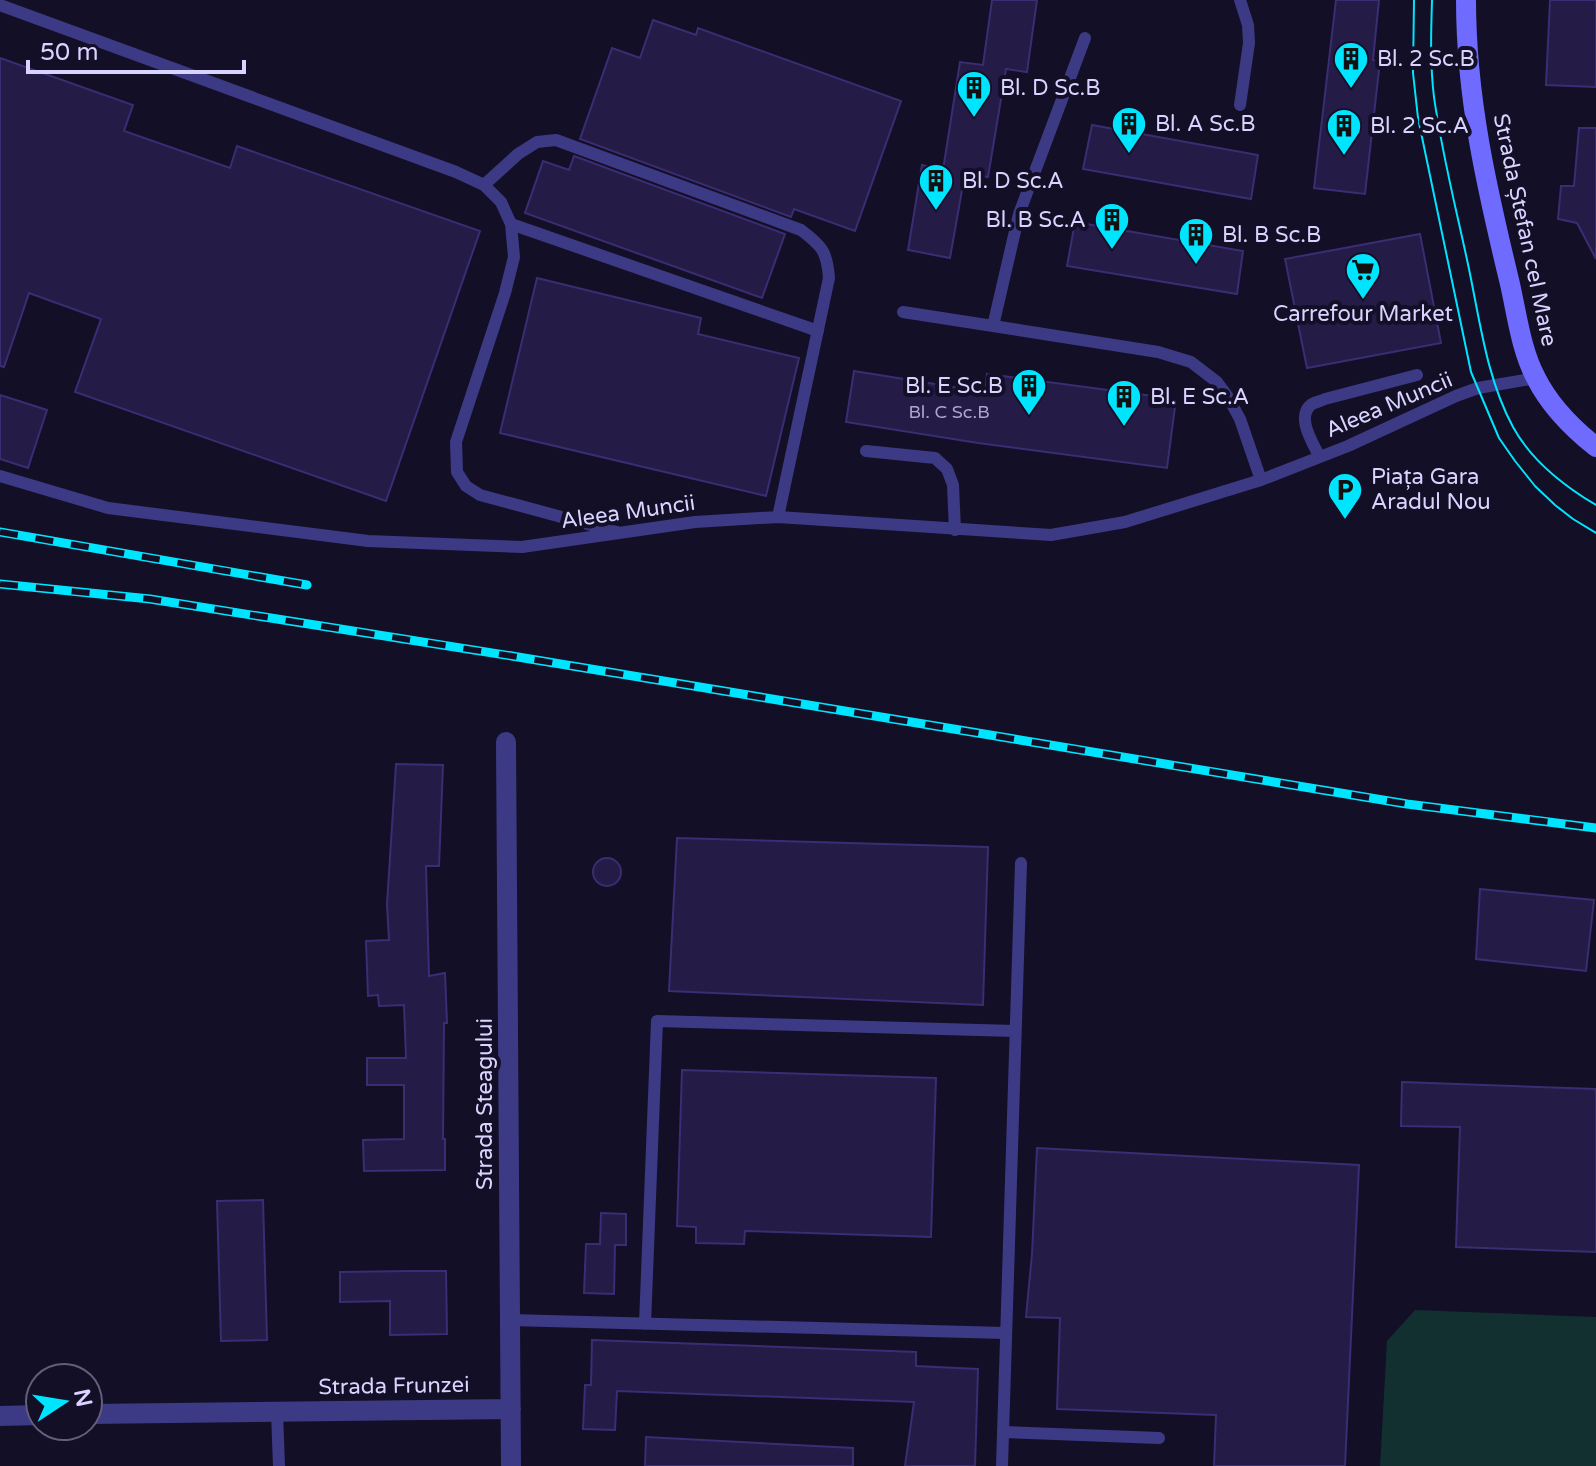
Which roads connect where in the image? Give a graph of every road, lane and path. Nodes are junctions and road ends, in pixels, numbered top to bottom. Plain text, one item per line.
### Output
1 (1240, 0) edge
2 (1466, 0) edge
3 (0, 5) edge
4 (1085, 38) dead end
5 (1240, 105) dead end
6 (484, 185) junction
7 (511, 224) junction
8 (903, 312) dead end
9 (993, 326) junction
10 (818, 331) junction
11 (1417, 375) dead end
12 (1536, 378) junction
13 (1596, 447) edge
14 (866, 451) dead end
15 (1319, 456) junction
16 (0, 476) edge
17 (1261, 480) junction
18 (778, 517) junction
19 (955, 530) junction
20 (621, 533) junction
21 (506, 742) dead end
22 (1021, 863) dead end
23 (1015, 1031) junction
24 (510, 1320) junction
25 (645, 1324) junction
26 (1005, 1333) junction
27 (511, 1409) junction
28 (277, 1412) junction
29 (104, 1414) edge
30 (24, 1415) edge
31 (0, 1416) edge
32 (1003, 1432) junction
33 (1159, 1438) dead end
34 (279, 1466) edge
35 (511, 1466) edge
36 (1002, 1466) edge

1 - 5 lane
2 - 12 main road, Strada Ștefan cel Mare
3 - 6 lane
4 - 9 lane
6 - 7 lane
6 - 10 lane
7 - 10 lane
7 - 20 lane
8 - 9 lane
9 - 17 lane
10 - 18 lane
11 - 15 lane
12 - 13 main road, Strada Ștefan cel Mare
12 - 15 lane, Aleea Muncii
14 - 19 lane
15 - 17 lane, Aleea Muncii
16 - 20 lane, Aleea Muncii
17 - 19 lane, Aleea Muncii
18 - 19 lane, Aleea Muncii
18 - 20 lane, Aleea Muncii
21 - 24 street, Strada Steagului
22 - 23 lane
23 - 25 lane
23 - 26 lane
24 - 25 lane
24 - 27 street, Strada Steagului
25 - 26 lane
26 - 32 lane
27 - 28 street, Strada Frunzei
27 - 35 street, Strada Steagului
28 - 29 street, Strada Frunzei
28 - 34 lane
30 - 31 street
32 - 33 lane
32 - 36 lane

